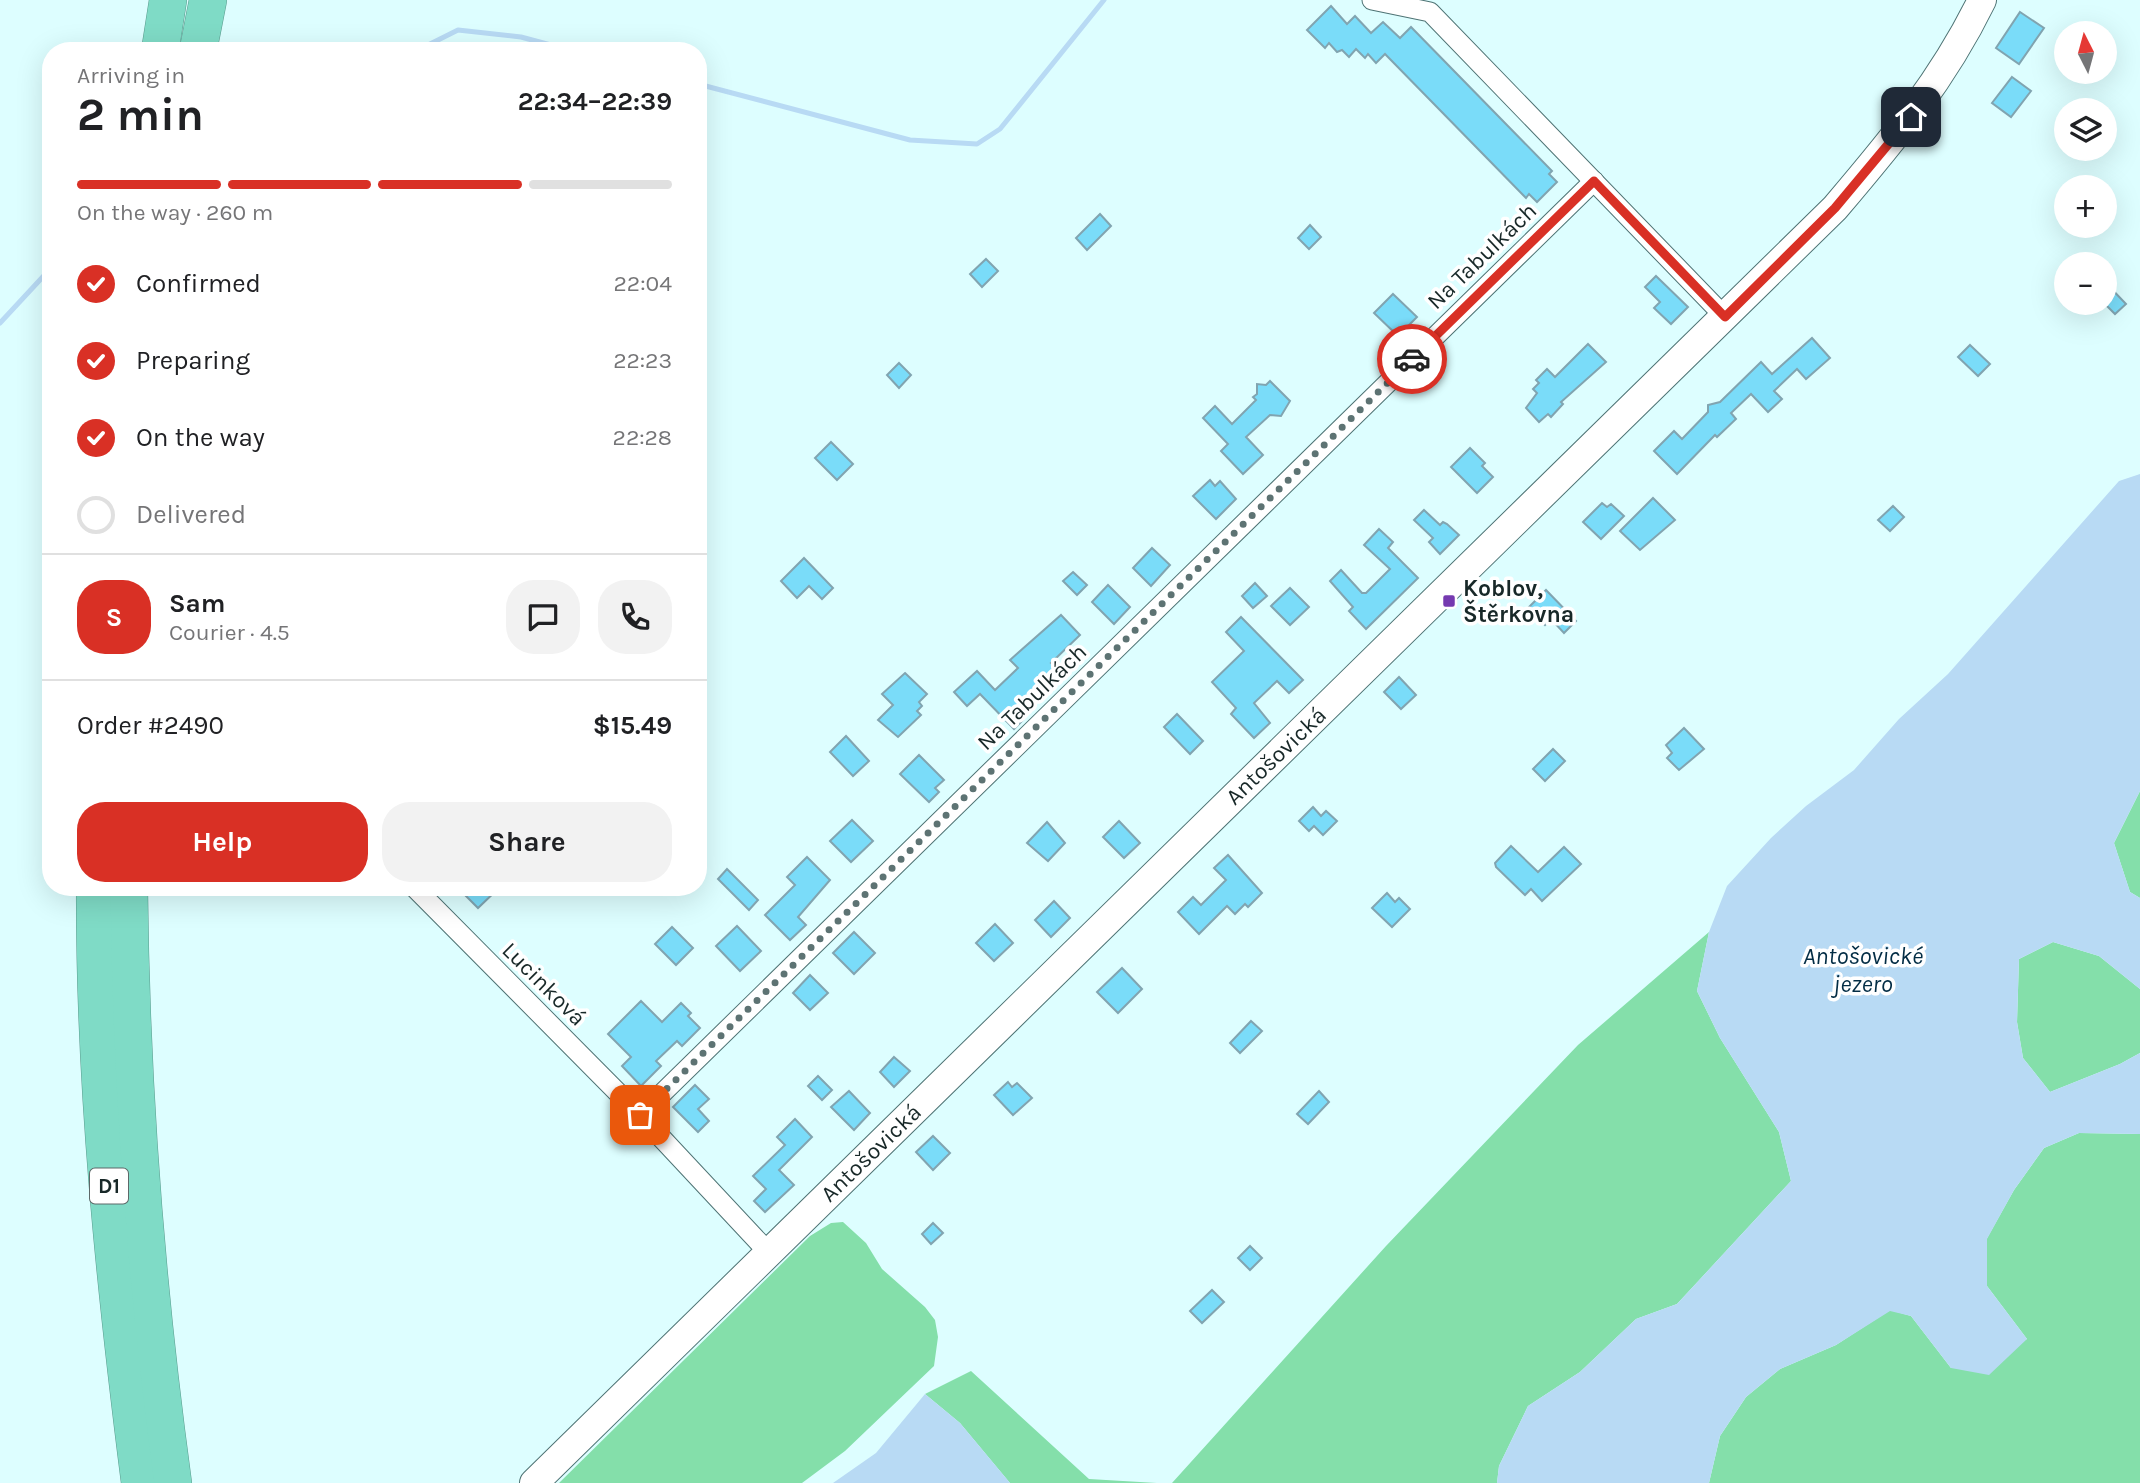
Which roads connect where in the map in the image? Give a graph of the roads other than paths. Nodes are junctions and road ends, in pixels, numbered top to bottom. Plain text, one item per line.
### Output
1 (168, 0) edge
2 (208, 0) edge
3 (1372, 0) edge
4 (1982, 0) edge
5 (161, 42) edge
6 (200, 42) edge
7 (1594, 181) junction
8 (1725, 317) junction
9 (95, 896) edge
10 (129, 896) edge
11 (423, 896) edge
12 (640, 1115) junction
13 (769, 1253) junction
14 (140, 1483) edge
15 (173, 1483) edge
16 (534, 1483) edge

1 - 5 highway
2 - 6 highway
3 - 7 street
4 - 8 street, Antošovická
7 - 8 street
7 - 12 street, Na Tabulkách
8 - 13 street, Antošovická
9 - 14 highway, D1
10 - 15 highway, D1
11 - 12 street, Lucinková
12 - 13 street
13 - 16 street, Antošovická

